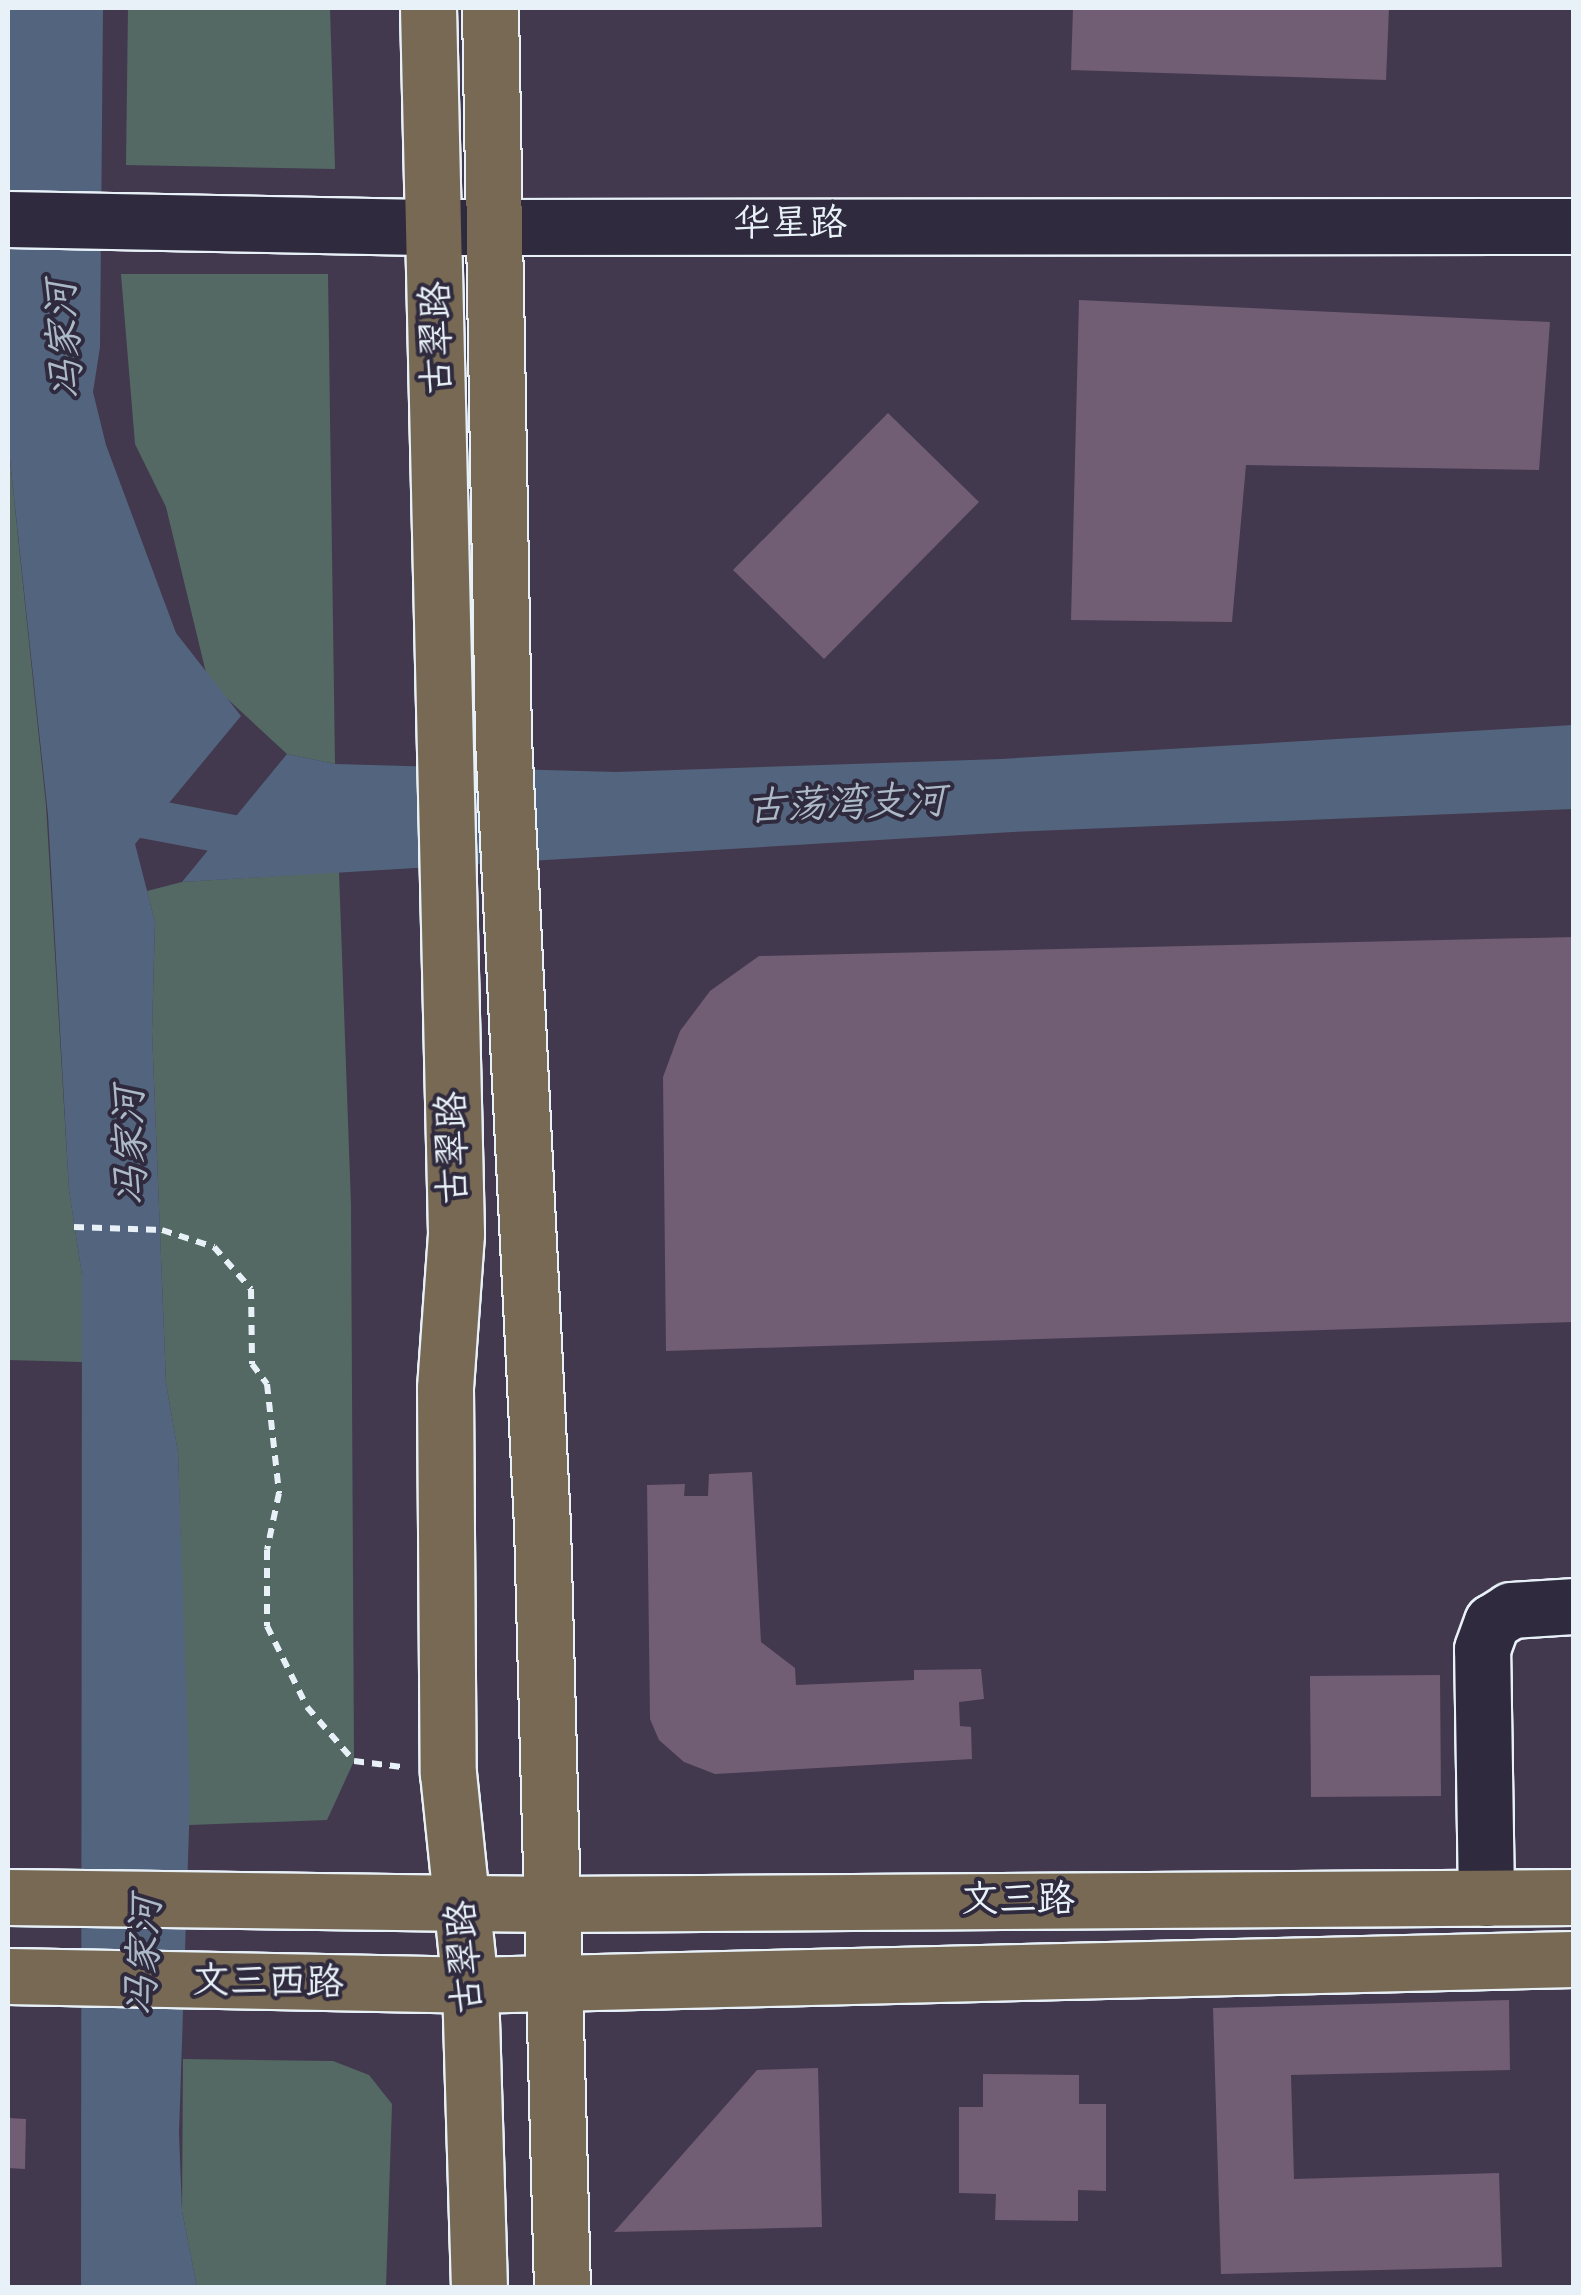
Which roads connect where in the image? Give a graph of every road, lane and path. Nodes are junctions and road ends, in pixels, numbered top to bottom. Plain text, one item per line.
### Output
1 (428, 8) edge
2 (490, 8) edge
3 (8, 218) edge
4 (498, 224) junction
5 (1574, 226) edge
6 (436, 227) junction
7 (74, 1227) dead end
8 (1574, 1606) edge
9 (448, 1773) junction
10 (8, 1897) edge
11 (1574, 1897) edge
12 (1486, 1898) junction
13 (463, 1900) junction
14 (553, 1904) junction
15 (1574, 1959) edge
16 (8, 1976) edge
17 (557, 1982) junction
18 (470, 1985) junction
19 (479, 2288) edge
20 (562, 2288) edge

1 - 6 main road, 古翠路
2 - 4 main road, 古翠路
3 - 6 street, 华星路
4 - 5 street, 华星路
4 - 6 street, 华星路
4 - 14 main road, 古翠路
6 - 9 main road, 古翠路
7 - 9 path
8 - 12 street
9 - 13 main road, 古翠路
10 - 13 main road
11 - 12 main road, 文三路
12 - 14 main road, 文三路
13 - 14 main road, 文三路
13 - 18 main road, 古翠路
14 - 17 main road, 古翠路
15 - 17 main road, 文三路
16 - 18 main road, 文三西路
17 - 18 main road, 文三路
17 - 20 main road, 古翠路
18 - 19 main road, 古翠路

